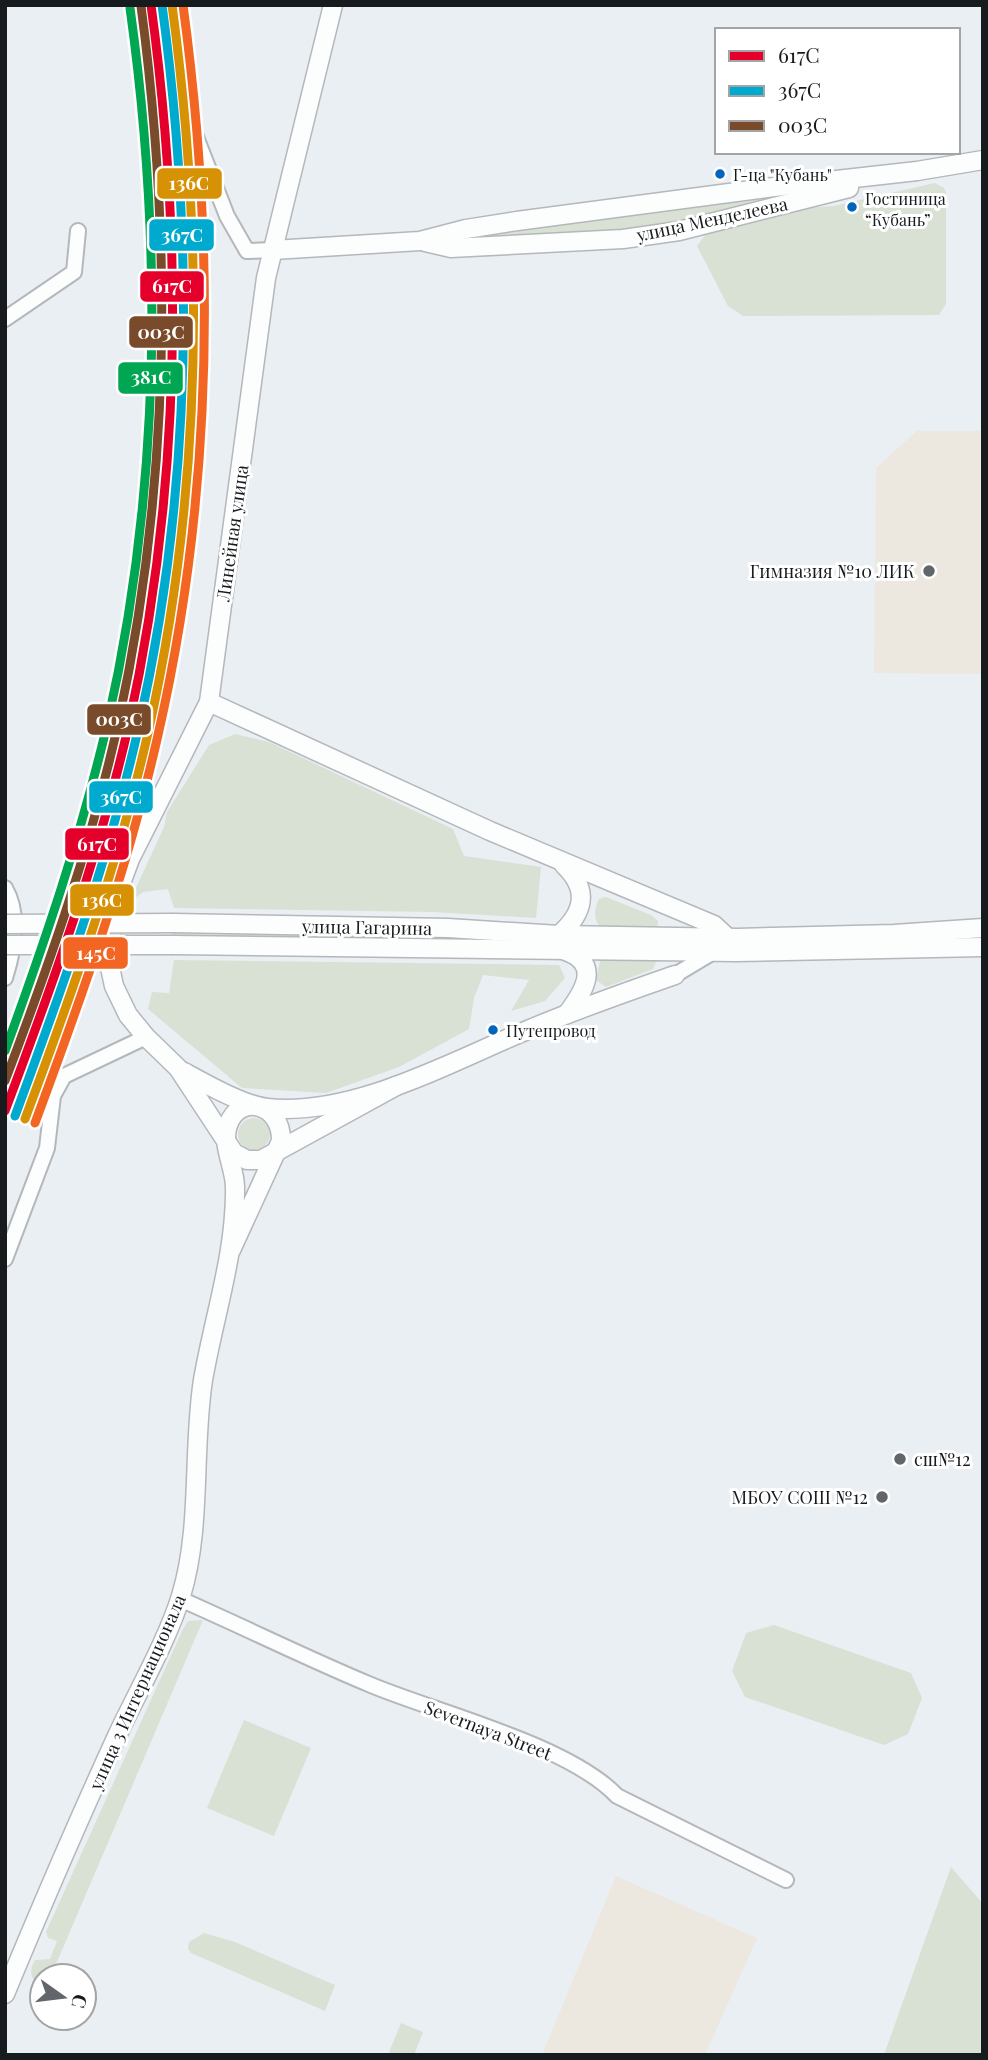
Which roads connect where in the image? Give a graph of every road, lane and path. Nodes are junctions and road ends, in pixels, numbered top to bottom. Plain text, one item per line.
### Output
1 (178, 5) edge
2 (332, 5) edge
3 (983, 160) edge
4 (917, 172) junction
5 (78, 231) dead end
6 (420, 241) junction
7 (273, 250) junction
8 (5, 319) edge
9 (209, 702) junction
10 (559, 860) junction
11 (5, 888) edge
12 (5, 924) edge
13 (983, 928) edge
14 (728, 938) junction
15 (559, 942) junction
16 (5, 945) edge
17 (983, 947) edge
18 (715, 951) junction
19 (675, 975) joint
20 (5, 978) edge
21 (566, 1014) junction
22 (146, 1037) junction
23 (178, 1068) junction
24 (396, 1086) junction
25 (265, 1108) junction
26 (227, 1140) junction
27 (274, 1152) junction
28 (231, 1250) junction
29 (5, 1259) edge
30 (180, 1599) junction
31 (786, 1880) dead end
32 (5, 1994) edge

1 - 7 street
2 - 7 main road, Линейная улица
3 - 4 main road, улица Менделеева
4 - 6 main road, улица Менделеева
4 - 6 main road, улица Менделеева
5 - 8 street
6 - 7 main road, улица Менделеева
7 - 9 main road, Линейная улица
9 - 10 main road
9 - 22 main road, Линейная улица
10 - 14 main road
10 - 15 main road
11 - 20 street
12 - 15 main road, улица Гагарина, bridge
13 - 14 main road, улица Гагарина
14 - 15 main road, улица Гагарина
15 - 16 main road, улица Гагарина, bridge
15 - 18 main road, улица Гагарина
15 - 21 main road
17 - 18 main road, улица Гагарина
18 - 19 street
19 - 21 main road
21 - 24 main road
22 - 23 main road, Линейная улица
22 - 29 street
23 - 25 main road, Линейная улица
23 - 26 main road, Линейная улица
24 - 25 main road
24 - 27 main road
25 - 26 main road
25 - 27 main road
26 - 27 main road
26 - 28 main road, улица 3 Интернационала
27 - 28 main road, улица 3 Интернационала
28 - 30 main road, улица 3 Интернационала
30 - 31 street, Severnaya Street
30 - 32 main road, улица 3 Интернационала

